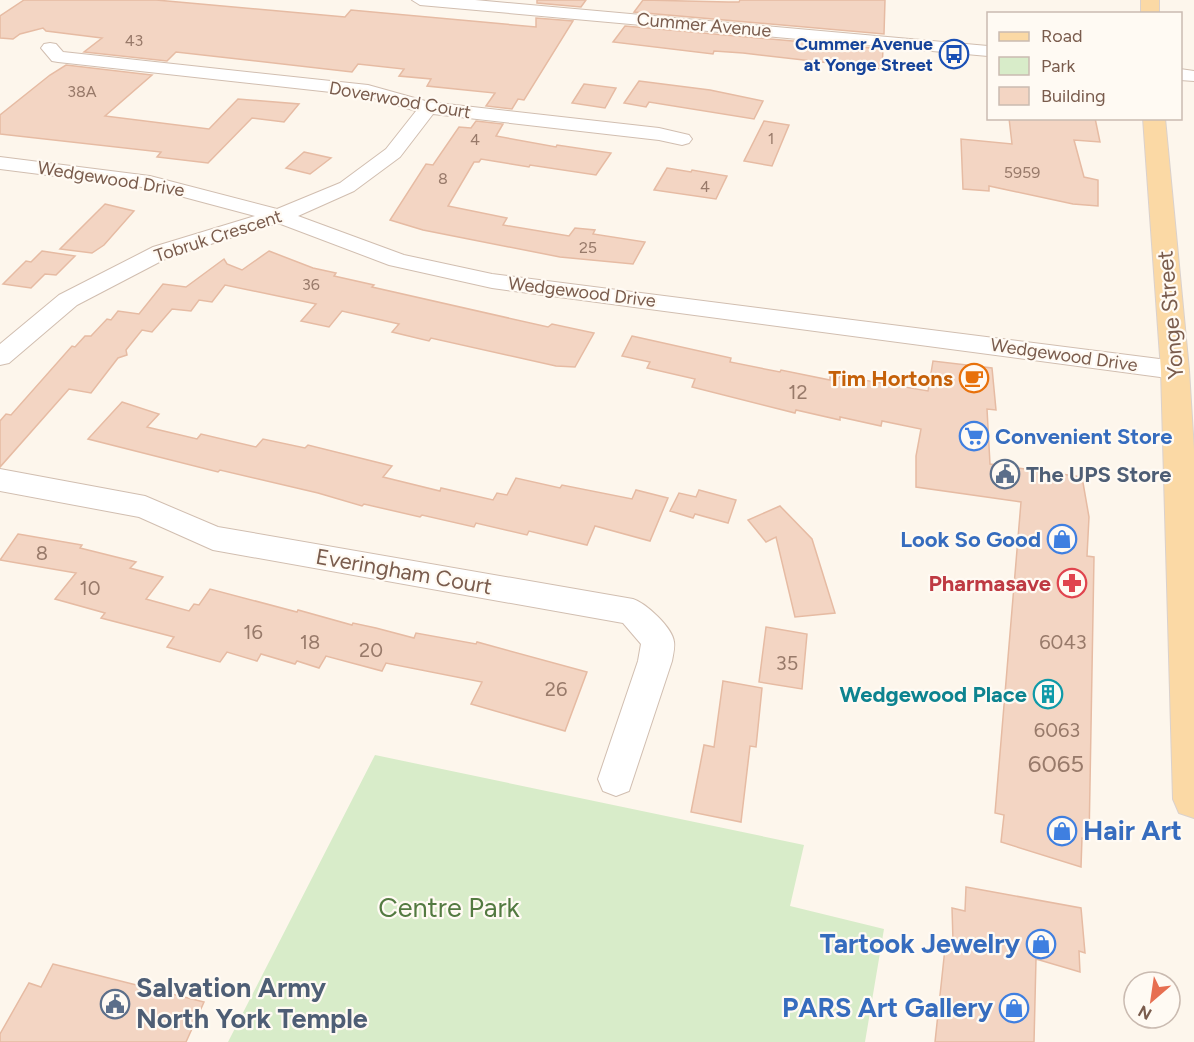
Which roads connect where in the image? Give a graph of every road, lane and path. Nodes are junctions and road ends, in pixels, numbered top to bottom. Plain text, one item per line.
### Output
1 (420, 0) edge
2 (498, 4) edge
3 (50, 48) dead end
4 (987, 51) edge
5 (428, 108) junction
6 (1154, 120) edge
7 (682, 139) dead end
8 (0, 163) edge
9 (279, 216) junction
10 (0, 357) edge
11 (1175, 370) junction
12 (1186, 462) edge
13 (0, 480) edge
14 (1192, 756) edge
15 (616, 779) dead end
16 (1194, 799) edge

1 - 2 street, Cummer Avenue
2 - 4 street, Cummer Avenue
3 - 5 street, Doverwood Court
5 - 7 street, Doverwood Court
5 - 9 street, Tobruk Crescent
6 - 11 main road, Yonge Street
8 - 9 street, Wedgewood Drive
9 - 10 street, Tobruk Crescent
9 - 11 street, Wedgewood Drive
11 - 12 main road, Yonge Street
12 - 14 main road, Yonge Street
13 - 15 street, Everingham Court
14 - 16 main road, Yonge Street

